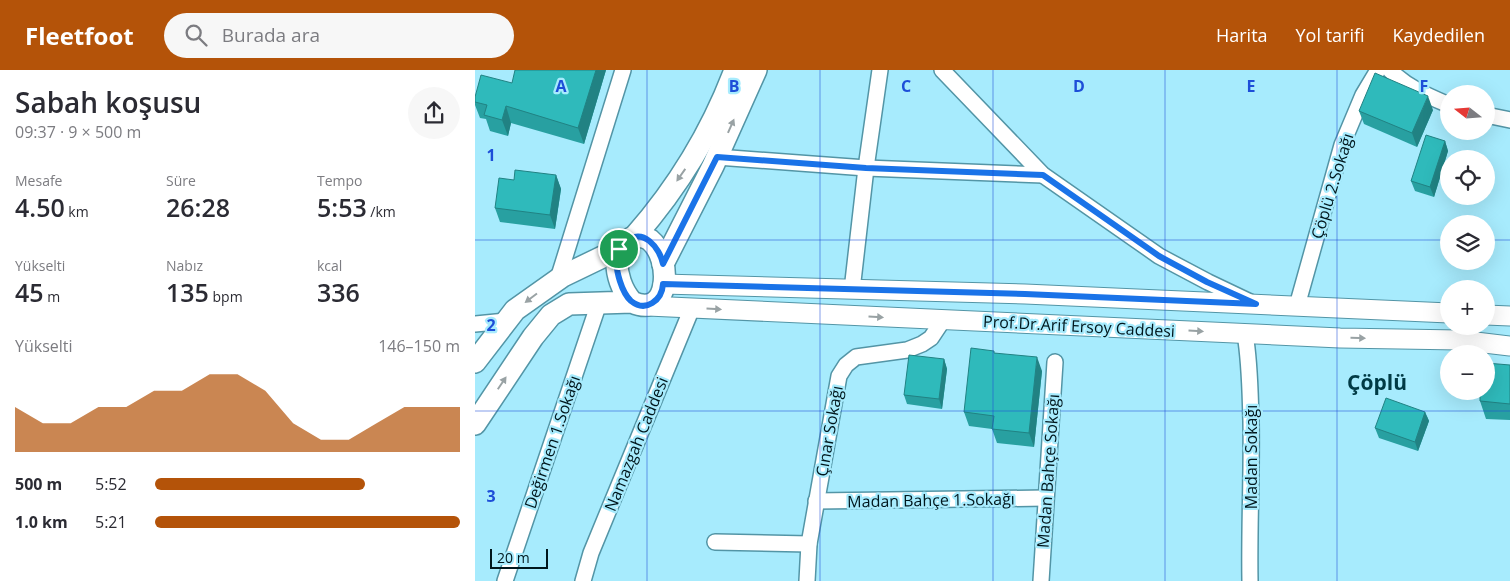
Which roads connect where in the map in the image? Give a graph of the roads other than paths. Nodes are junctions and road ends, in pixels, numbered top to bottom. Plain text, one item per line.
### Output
1 (623, 70) edge
2 (735, 70) edge
3 (756, 70) edge
4 (881, 70) edge
5 (942, 70) edge
6 (1378, 70) edge
7 (1390, 70) edge
8 (1440, 101) edge
9 (1495, 117) edge
10 (1510, 120) edge
11 (717, 157) junction
12 (866, 168) junction
13 (1043, 175) junction
14 (627, 243) junction
15 (663, 274) junction
16 (558, 279) junction
17 (852, 290) junction
18 (599, 303) junction
19 (640, 304) junction
20 (1256, 304) junction
21 (1297, 306) junction
22 (692, 308) junction
23 (1440, 313) edge
24 (1495, 315) edge
25 (1510, 316) edge
26 (943, 320) junction
27 (506, 321) junction
28 (475, 324) edge
29 (1245, 334) junction
30 (1510, 346) edge
31 (475, 362) edge
32 (1055, 362) dead end
33 (475, 424) edge
34 (1046, 498) junction
35 (816, 501) junction
36 (715, 542) dead end
37 (809, 544) junction
38 (505, 581) edge
39 (583, 581) edge
40 (807, 581) edge
41 (1041, 581) edge
42 (1250, 581) edge

1 - 16 street
2 -> 14 main road
11 -> 3 main road
4 - 12 street
5 - 13 street
6 - 21 street, Çöplü 2.Sokağı
7 - 8 street
9 - 10 street
11 - 12 street
11 - 15 main road
12 - 13 street
12 - 17 street
13 - 20 street
14 - 15 main road
14 - 16 main road
14 - 19 main road
15 - 17 street, Prof.Dr.Arif Ersoy Caddesi
15 - 19 main road
16 -> 27 main road
17 - 20 street, Prof.Dr.Arif Ersoy Caddesi
18 - 19 main road
33 -> 18 main road
18 - 38 street, Değirmen 1.Sokağı
19 - 22 street, Prof.Dr.Arif Ersoy Caddesi
20 - 21 street, Prof.Dr.Arif Ersoy Caddesi
21 - 23 street, Prof.Dr.Arif Ersoy Caddesi
22 -> 26 street, Prof.Dr.Arif Ersoy Caddesi
22 - 39 street, Namazgah Caddesi
24 - 25 street
26 -> 29 street, Prof.Dr.Arif Ersoy Caddesi
26 - 35 street, Çınar Sokağı
27 - 28 street
27 - 31 main road
29 -> 30 street, Prof.Dr.Arif Ersoy Caddesi
29 - 42 street, Madan Sokağı
32 - 34 street, Madan Bahçe Sokağı
34 - 35 street, Madan Bahçe 1.Sokağı
34 - 41 street, Madan Bahçe Sokağı
35 - 37 street, Çınar Sokağı
36 - 37 street
37 - 40 street, Çınar Sokağı

